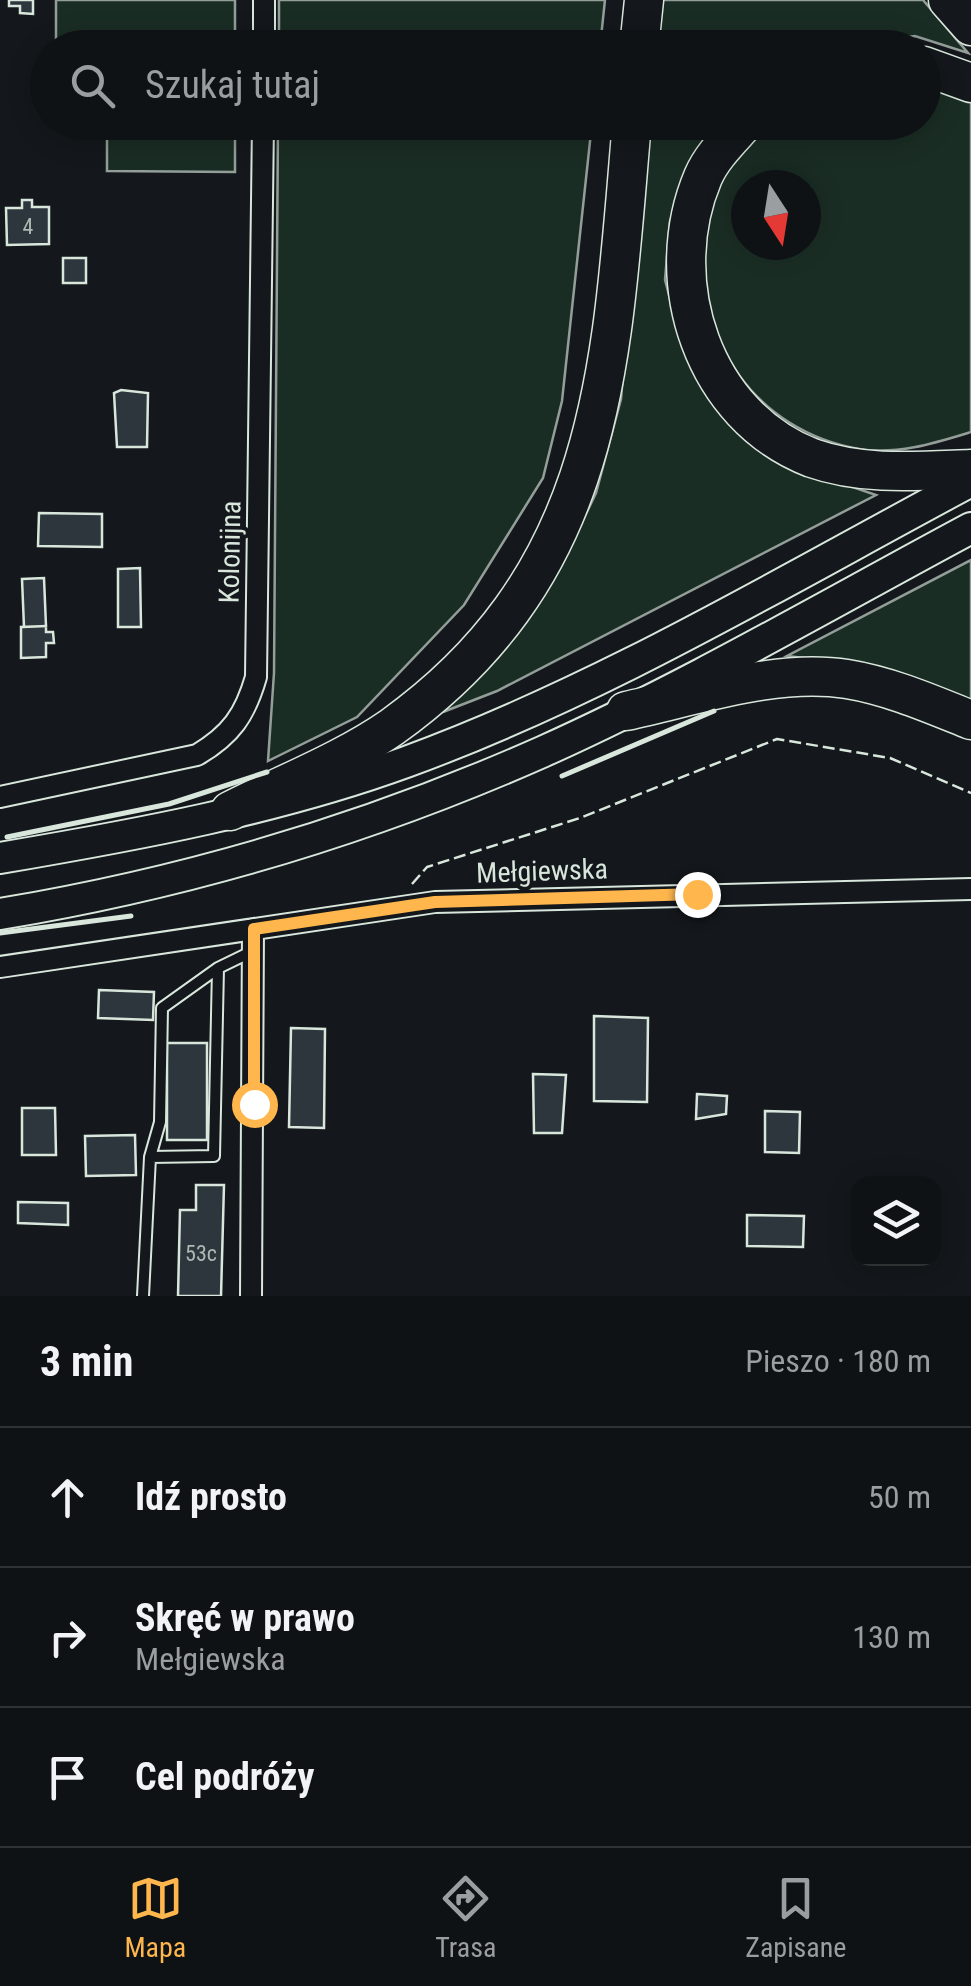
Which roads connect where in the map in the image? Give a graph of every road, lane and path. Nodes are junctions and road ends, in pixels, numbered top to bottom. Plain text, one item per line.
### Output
1 (264, 0) edge
2 (644, 0) edge
3 (948, 0) edge
4 (971, 26) edge
5 (264, 30) edge
6 (641, 30) edge
7 (941, 72) edge
8 (971, 83) edge
9 (263, 140) edge
10 (630, 140) edge
11 (731, 140) edge
12 (971, 469) edge
13 (971, 480) edge
14 (971, 528) edge
15 (626, 711) junction
16 (971, 720) edge
17 (0, 798) edge
18 (230, 811) junction
19 (0, 858) edge
20 (971, 889) edge
21 (0, 914) edge
22 (255, 939) junction
23 (0, 967) edge
24 (218, 968) junction
25 (150, 1156) junction
26 (143, 1296) edge
27 (251, 1296) edge

1 - 5 street
2 - 6 highway
3 - 4 highway
7 - 8 highway
9 - 17 street, Kolonijna
10 - 18 highway
11 - 12 highway
13 - 18 main road
14 - 15 main road
15 - 16 highway
15 - 21 main road
18 - 19 main road
20 - 22 street, Mełgiewska
22 - 23 street, Mełgiewska
22 - 24 lane
22 - 27 street
24 - 25 lane
24 - 25 lane
25 - 26 lane

